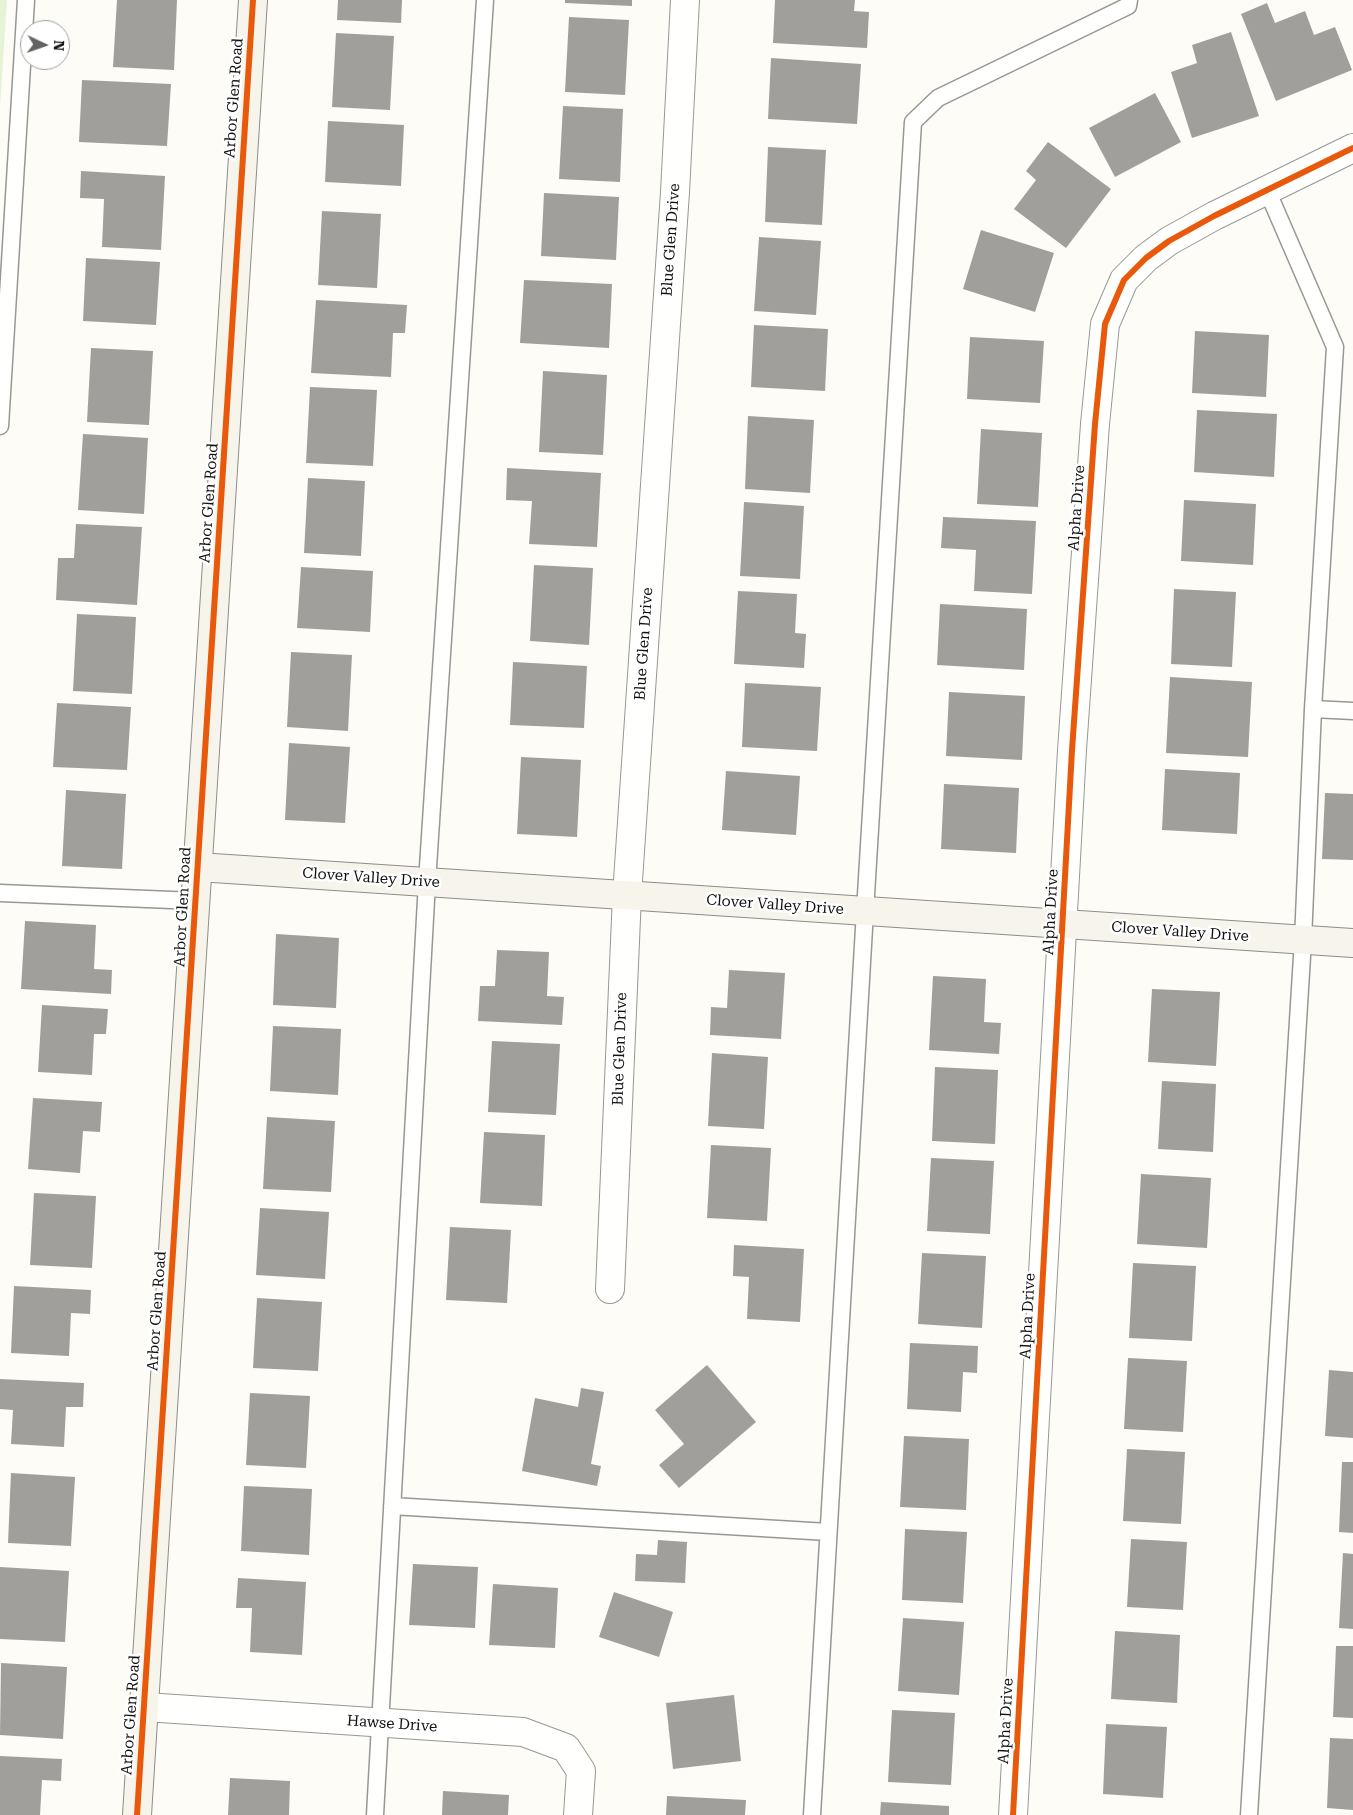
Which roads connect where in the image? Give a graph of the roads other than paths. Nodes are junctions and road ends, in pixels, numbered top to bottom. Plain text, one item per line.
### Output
1 (26, 0) edge
2 (253, 0) edge
3 (485, 0) edge
4 (685, 0) edge
5 (1130, 0) edge
6 (1353, 148) edge
7 (1267, 190) junction
8 (0, 426) edge
9 (1313, 709) junction
10 (1353, 711) edge
11 (198, 867) junction
12 (427, 882) junction
13 (0, 893) edge
14 (626, 895) junction
15 (196, 902) junction
16 (865, 911) junction
17 (1063, 924) junction
18 (1302, 940) junction
19 (1353, 943) edge
20 (610, 1289) dead end
21 (392, 1506) junction
22 (828, 1532) junction
23 (145, 1707) junction
24 (380, 1723) junction
25 (138, 1815) edge
26 (374, 1815) edge
27 (578, 1815) edge
28 (812, 1815) edge
29 (1012, 1815) edge
30 (1249, 1815) edge

1 - 8 lane
2 - 11 street, Arbor Glen Road
3 - 12 lane
4 - 14 street, Blue Glen Drive
5 - 16 lane
6 - 7 street, Alpha Drive
7 - 9 lane
7 - 17 street, Alpha Drive
9 - 10 lane
9 - 18 lane
11 - 12 street, Clover Valley Drive
11 - 15 street, Arbor Glen Road
12 - 14 street, Clover Valley Drive
12 - 21 lane
13 - 15 lane
14 - 16 street, Clover Valley Drive
14 - 20 street, Blue Glen Drive
15 - 23 street, Arbor Glen Road
16 - 17 street, Clover Valley Drive
16 - 22 lane
17 - 18 street, Clover Valley Drive
17 - 29 street, Alpha Drive
18 - 19 street, Clover Valley Drive
18 - 30 lane
21 - 22 lane
21 - 24 lane
22 - 28 lane
23 - 24 street, Hawse Drive
23 - 25 street, Arbor Glen Road
24 - 26 lane
24 - 27 street, Hawse Drive

